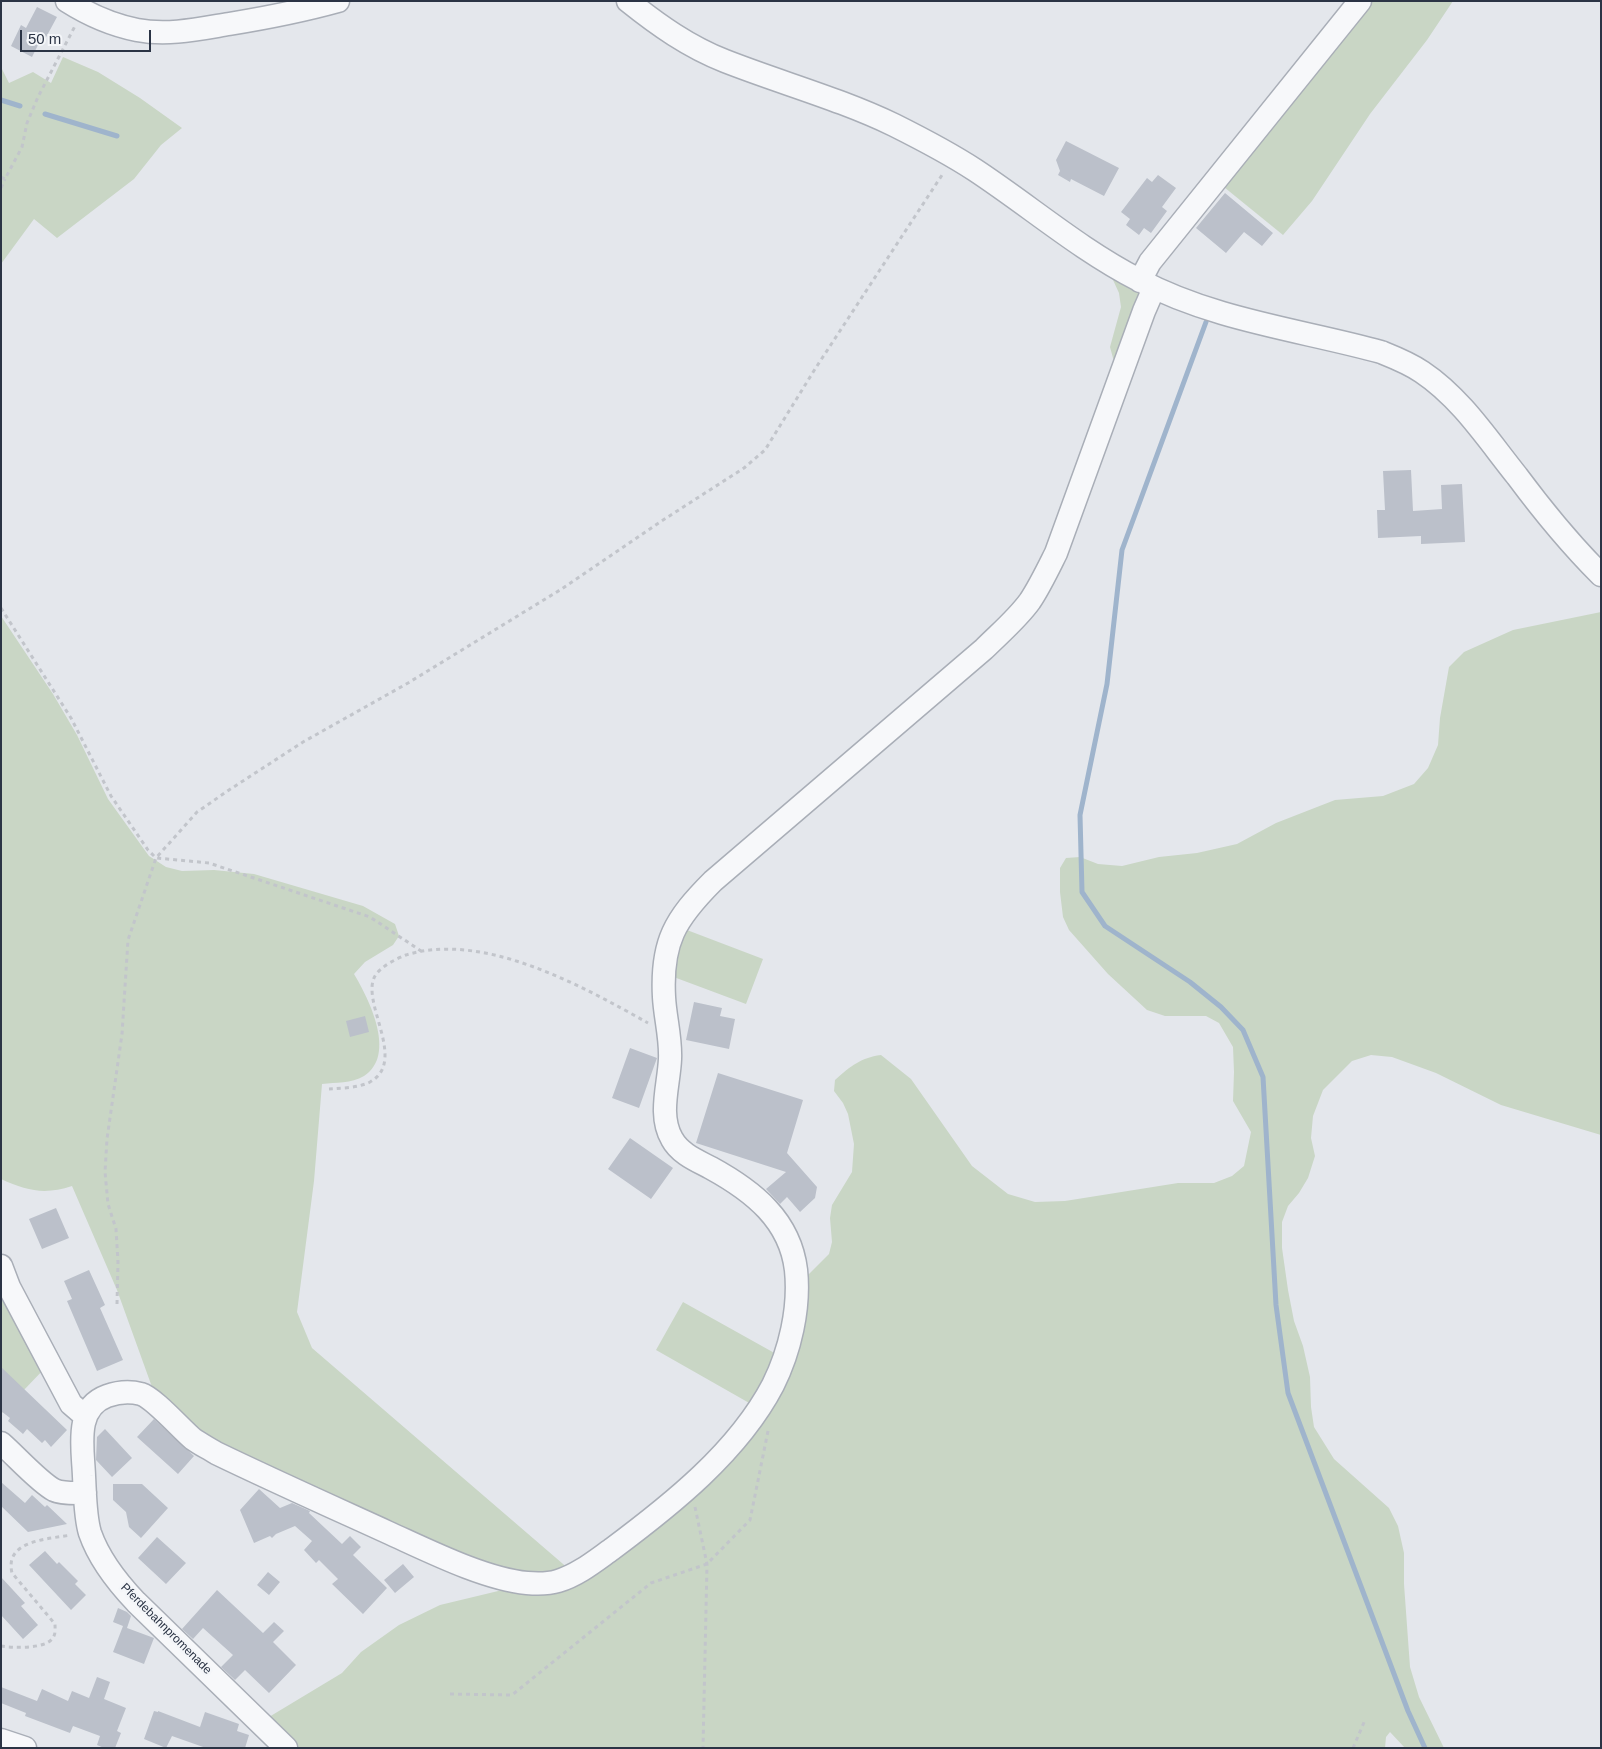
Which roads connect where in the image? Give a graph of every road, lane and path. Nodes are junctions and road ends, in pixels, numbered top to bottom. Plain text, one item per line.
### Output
1 (67, 1) edge
2 (338, 1) edge
3 (628, 1) edge
4 (1360, 1) edge
5 (88, 13) junction
6 (953, 156) junction
7 (3, 178) edge
8 (1, 188) edge
9 (1147, 284) junction
10 (1601, 575) edge
11 (1, 608) edge
12 (156, 858) junction
13 (422, 951) junction
14 (668, 1034) junction
15 (329, 1089) dead end
16 (1, 1266) edge
17 (117, 1304) dead end
18 (758, 1410) junction
19 (85, 1416) junction
20 (1, 1443) edge
21 (690, 1485) junction
22 (85, 1493) junction
23 (89, 1531) junction
24 (706, 1564) junction
25 (1, 1646) edge
26 (450, 1694) dead end
27 (1365, 1720) dead end
28 (1, 1740) edge
29 (25, 1748) edge
30 (286, 1748) edge
31 (703, 1748) edge
32 (1353, 1748) edge

1 - 5 street
2 - 5 street
3 - 6 street
4 - 9 street
5 - 7 path
6 - 9 street
6 - 12 path
7 - 8 path
9 - 10 street
9 - 14 street
11 - 12 path
12 - 13 path
12 - 17 path
13 - 14 path
13 - 15 path
14 - 18 street
16 - 19 street
18 - 21 street
18 - 24 path
19 - 21 street
19 - 22 street, Pferdebahnpromenade
20 - 22 street
21 - 24 path
22 - 23 street, Pferdebahnpromenade
23 - 25 path
23 - 30 street, Pferdebahnpromenade
24 - 26 path
24 - 31 path
27 - 32 path
28 - 29 street

